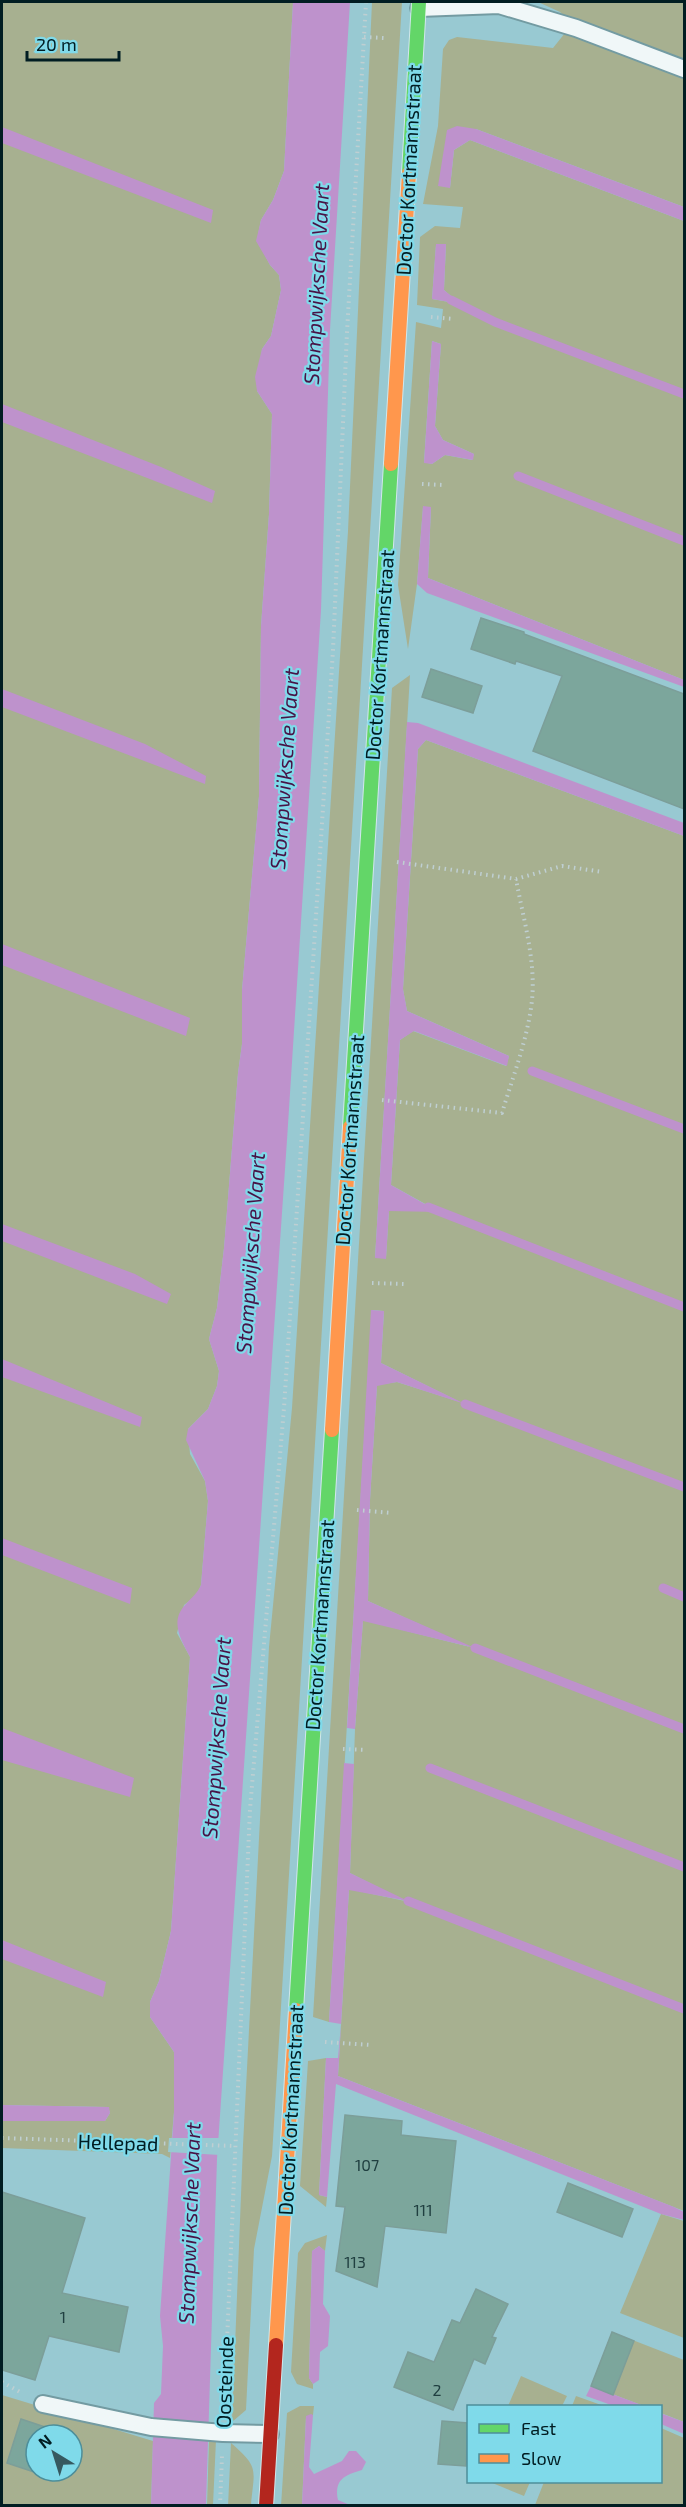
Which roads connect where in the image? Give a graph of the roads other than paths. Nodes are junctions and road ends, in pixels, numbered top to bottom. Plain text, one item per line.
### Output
1 (419, 4) edge
2 (684, 69) edge
3 (43, 2404) dead end
4 (270, 2434) junction
5 (266, 2505) edge

1 - 2 lane, Doctor Kortmannstraat
1 - 4 main road, Doctor Kortmannstraat
3 - 4 lane
4 - 5 main road

